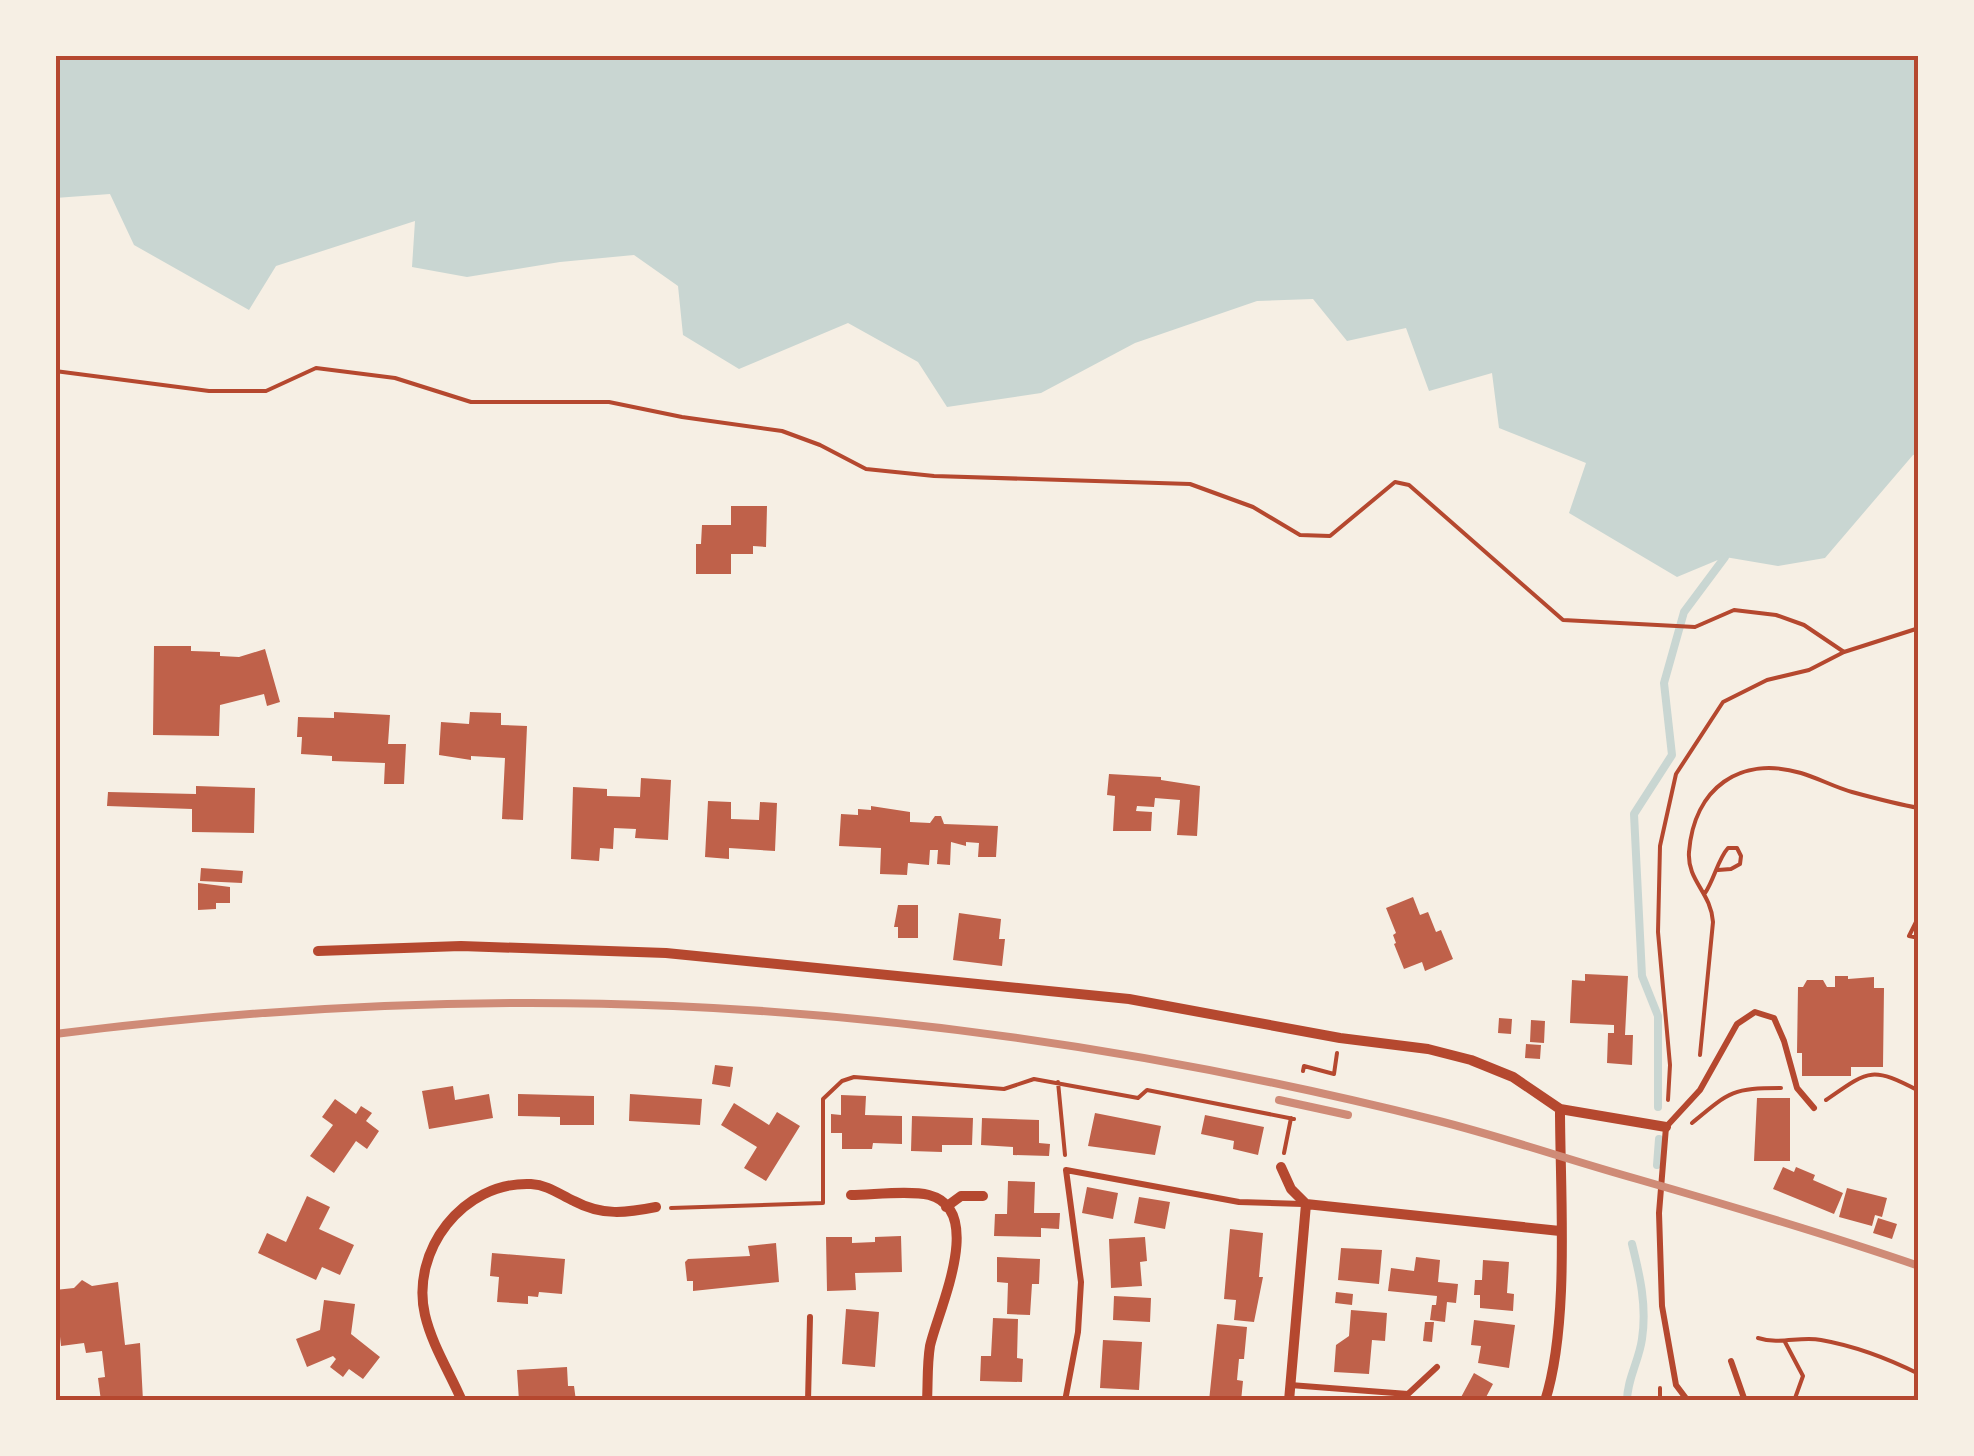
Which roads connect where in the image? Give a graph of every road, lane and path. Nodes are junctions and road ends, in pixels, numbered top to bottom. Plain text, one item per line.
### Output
1 (55, 371) edge
2 (1919, 628) edge
3 (1844, 652) junction
4 (1919, 808) edge
5 (1718, 870) junction
6 (1706, 894) junction
7 (1916, 920) edge
8 (1919, 938) edge
9 (318, 951) dead end
10 (1303, 1072) dead end
11 (1334, 1074) dead end
12 (1058, 1082) junction
13 (1796, 1088) junction
14 (1700, 1090) junction
15 (1919, 1091) edge
16 (1814, 1108) joint
17 (1560, 1110) junction
18 (1666, 1126) junction
19 (1281, 1167) joint
20 (1066, 1170) junction
21 (850, 1195) dead end
22 (983, 1196) dead end
23 (1306, 1204) junction
24 (946, 1206) junction
25 (656, 1207) joint
26 (1560, 1230) junction
27 (810, 1317) dead end
28 (1758, 1338) dead end
29 (1784, 1342) junction
30 (1731, 1361) dead end
31 (1437, 1367) dead end
32 (1919, 1374) edge
33 (1290, 1385) junction
34 (1919, 1391) edge
35 (462, 1401) edge
36 (808, 1401) edge
37 (926, 1401) edge
38 (1065, 1401) edge
39 (1289, 1401) edge
40 (1545, 1401) edge
41 (1688, 1401) edge
42 (1745, 1401) edge
43 (1794, 1401) edge
44 (1913, 1401) edge

1 - 3 path
2 - 3 path
3 - 18 path
4 - 6 path
5 - 5 path
5 - 6 path
6 - 14 path
7 - 8 path
9 - 17 street
10 - 11 path
12 - 19 path
12 - 20 path
12 - 25 path
13 - 14 lane
13 - 16 lane
13 - 18 path
14 - 18 lane
15 - 16 path
17 - 18 street
17 - 26 street
18 - 41 lane
19 - 23 street
20 - 23 lane
20 - 38 lane
21 - 24 street
22 - 24 street
23 - 26 street
23 - 33 street
24 - 37 street
25 - 35 street
26 - 40 street
27 - 36 lane
28 - 29 path
29 - 32 path
29 - 43 path
30 - 42 lane
31 - 33 lane
33 - 39 street
34 - 44 path

